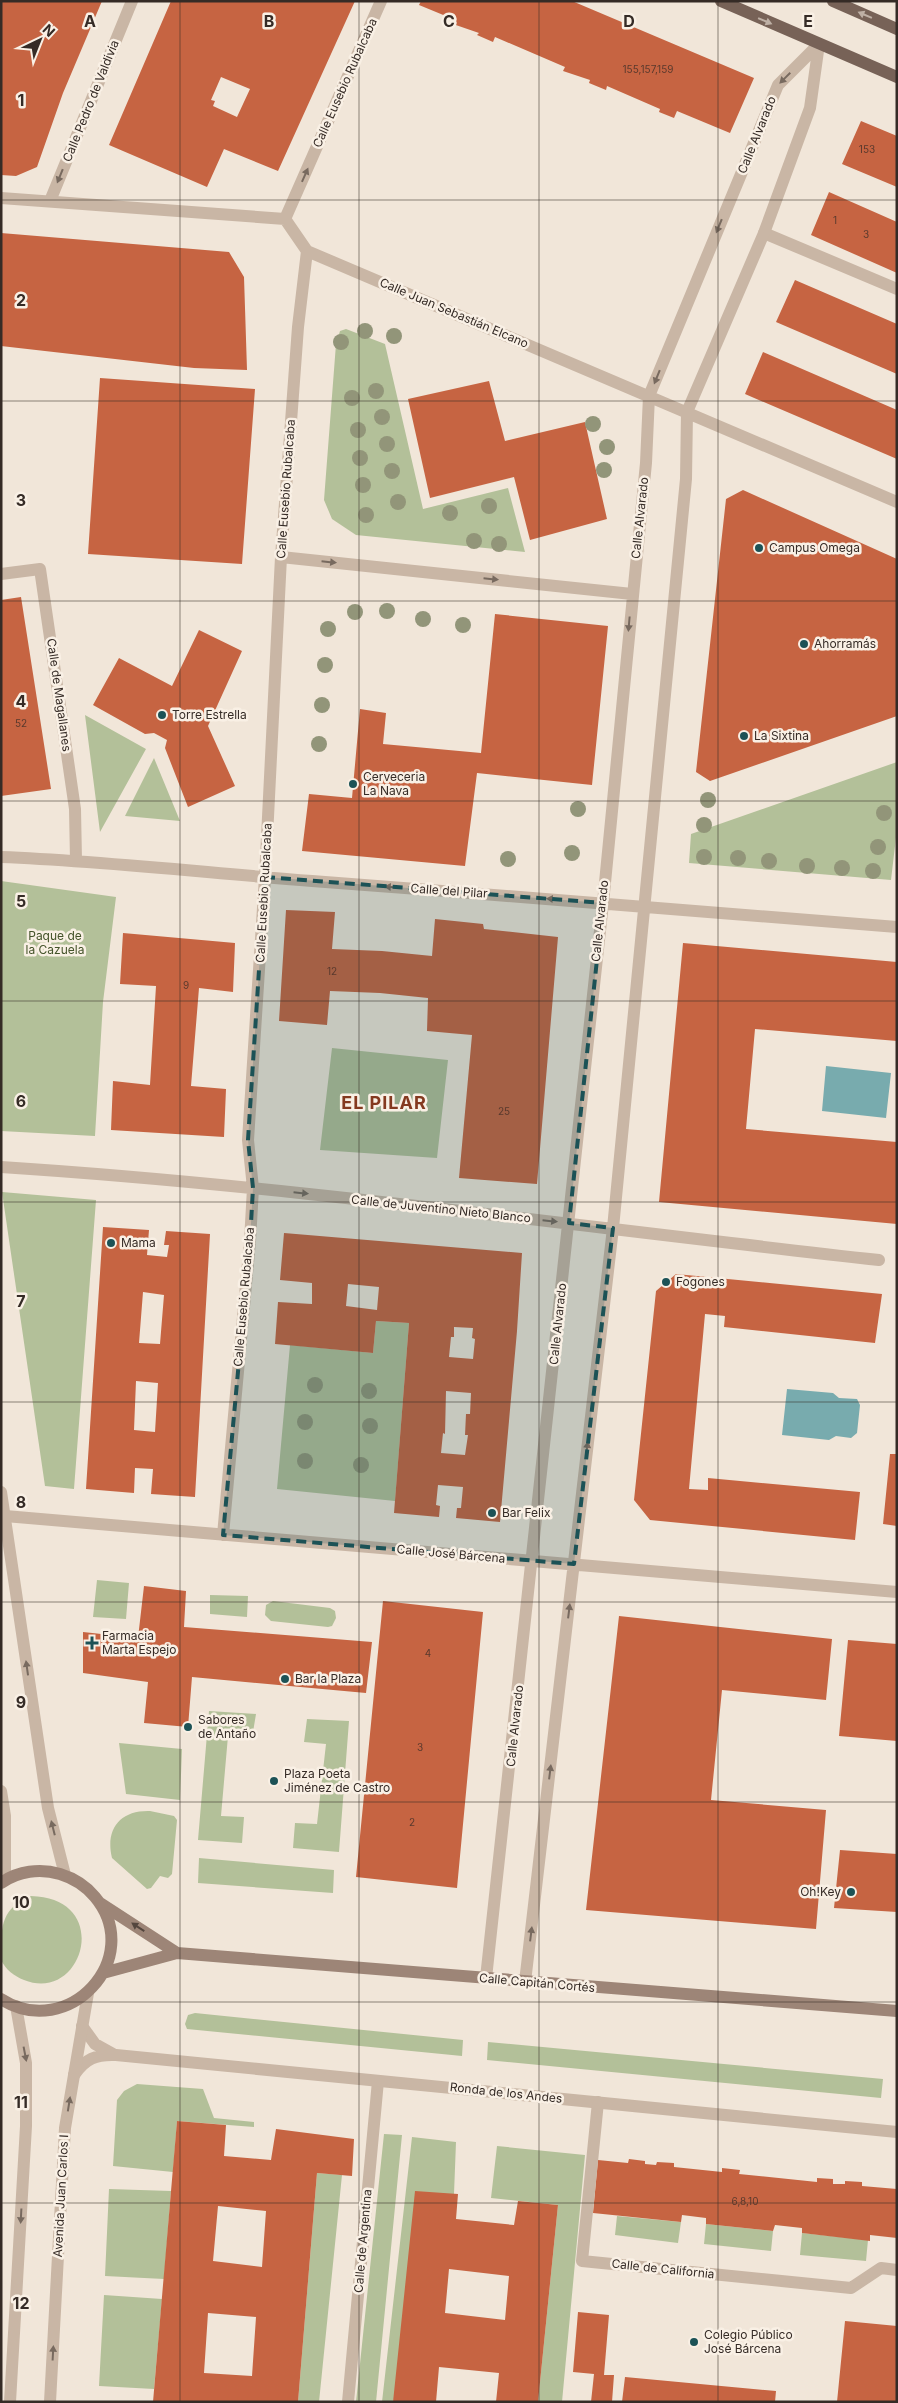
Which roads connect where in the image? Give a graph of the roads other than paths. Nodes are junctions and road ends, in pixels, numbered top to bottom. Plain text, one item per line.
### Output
1 (132, 1) edge
2 (381, 1) edge
3 (721, 1) edge
4 (834, 1) edge
5 (897, 28) edge
6 (819, 44) junction
7 (897, 77) edge
8 (1, 198) edge
9 (50, 201) junction
10 (285, 220) junction
11 (764, 233) junction
12 (307, 251) junction
13 (897, 289) edge
14 (649, 396) junction
15 (687, 412) junction
16 (897, 502) edge
17 (281, 557) junction
18 (1, 574) edge
19 (632, 594) junction
20 (1, 857) edge
21 (76, 860) junction
22 (265, 877) junction
23 (602, 903) junction
24 (646, 905) junction
25 (897, 927) edge
26 (1, 1167) edge
27 (253, 1188) junction
28 (569, 1223) junction
29 (613, 1228) junction
30 (879, 1260) dead end
31 (1, 1492) edge
32 (5, 1516) junction
33 (224, 1535) junction
34 (533, 1562) junction
35 (574, 1564) junction
36 (897, 1592) edge
37 (1, 1791) edge
38 (65, 1876) junction
39 (3, 1881) edge
40 (98, 1901) junction
41 (177, 1953) junction
42 (103, 1973) junction
43 (486, 1978) junction
44 (524, 1982) junction
45 (88, 1992) junction
46 (1, 1999) edge
47 (16, 2006) junction
48 (897, 2011) edge
49 (82, 2026) junction
50 (116, 2055) junction
51 (74, 2075) junction
52 (378, 2081) junction
53 (598, 2102) junction
54 (897, 2132) edge
55 (897, 2270) edge
56 (10, 2402) edge
57 (50, 2402) edge
58 (348, 2402) edge

1 -> 9 street, Calle Pedro de Valdivia
10 -> 2 street, Calle Eusebio Rubalcaba
3 -> 6 main road
5 -> 4 main road
6 - 7 main road
6 - 11 street
6 -> 14 street, Calle Alvarado
8 - 9 street
9 - 10 street
10 - 12 street
11 - 13 street
11 - 15 street
12 - 14 street, Calle Juan Sebastián Elcano
12 - 17 street, Calle Eusebio Rubalcaba
14 - 15 street, Calle Juan Sebastián Elcano
14 - 19 street, Calle Alvarado
15 - 16 street, Calle Juan Sebastián Elcano
15 - 24 street
17 -> 19 street
17 - 22 street, Calle Eusebio Rubalcaba
18 - 21 street, Calle de Magallanes
19 -> 23 street, Calle Alvarado
20 - 21 street, Calle del Pilar
21 - 22 street, Calle del Pilar
23 -> 22 street, Calle del Pilar
22 - 27 street, Calle Eusebio Rubalcaba
23 - 24 street, Calle del Pilar
23 - 28 street, Calle Alvarado
24 - 25 street, Calle del Pilar
24 - 29 street
26 - 27 street, Calle de Juventino Nieto Blanco
27 -> 28 street, Calle de Juventino Nieto Blanco
27 - 33 street, Calle Eusebio Rubalcaba
28 - 29 street, Calle de Juventino Nieto Blanco
28 - 34 street, Calle Alvarado
29 - 30 street, Calle de Juventino Nieto Blanco
35 -> 29 street
31 - 32 street
32 - 33 street, Calle José Bárcena
38 -> 32 street
33 - 34 street, Calle José Bárcena
34 - 35 street, Calle José Bárcena
34 - 43 street, Calle Alvarado
35 - 36 street, Calle José Bárcena
44 -> 35 street
37 - 39 street
38 - 39 main road, Calle Capitán Cortés
38 - 40 main road, Calle Capitán Cortés
41 -> 40 main road, Calle Capitán Cortés
40 - 42 main road, Calle Capitán Cortés
41 - 42 main road, Calle Capitán Cortés
41 - 43 main road, Calle Capitán Cortés
42 - 45 main road, Calle Capitán Cortés
43 - 44 main road, Calle Capitán Cortés
44 - 48 main road, Calle Capitán Cortés
45 - 47 main road, Calle Capitán Cortés
45 - 49 street, Avenida Juan Carlos I
46 - 47 main road, Calle Capitán Cortés
47 -> 56 street
49 - 50 street, Ronda de los Andes
49 - 51 street, Avenida Juan Carlos I
50 - 51 street, Ronda de los Andes
50 - 52 street, Ronda de los Andes
57 -> 51 street, Avenida Juan Carlos I
52 - 53 street, Ronda de los Andes
52 - 58 street, Calle de Argentina
53 - 54 street, Ronda de los Andes
53 - 55 street, Calle de California

